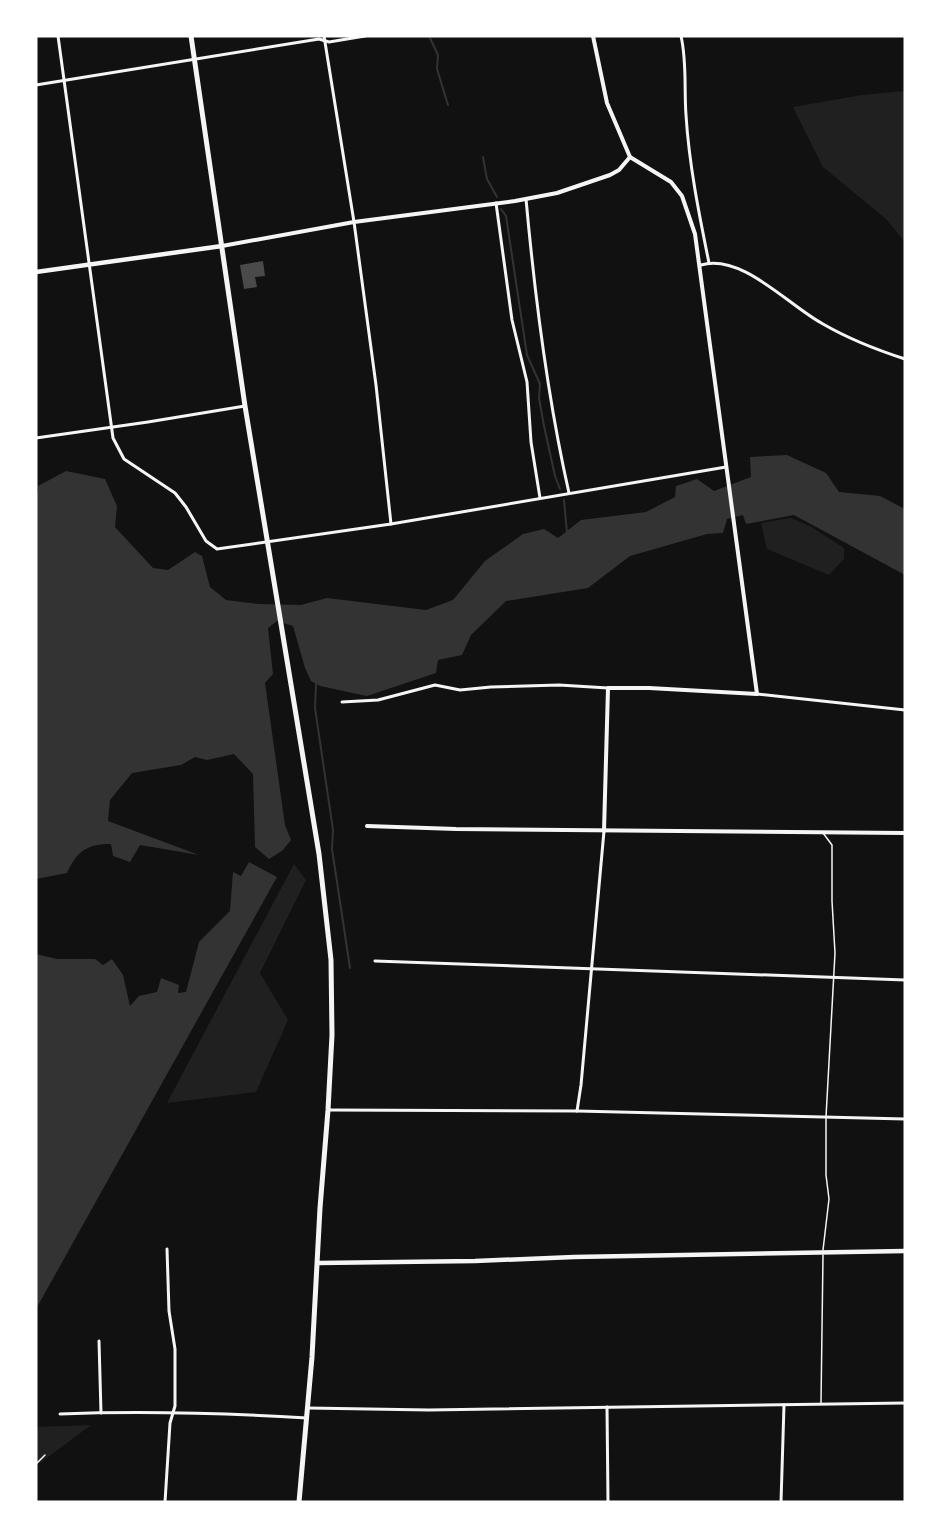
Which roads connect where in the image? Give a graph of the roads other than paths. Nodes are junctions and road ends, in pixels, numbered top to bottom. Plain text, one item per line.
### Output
1 (57, 36) edge
2 (190, 36) edge
3 (365, 36) edge
4 (593, 36) edge
5 (681, 36) edge
6 (324, 38) edge
7 (194, 60) junction
8 (65, 79) junction
9 (36, 85) edge
10 (630, 157) junction
11 (526, 199) junction
12 (496, 203) junction
13 (354, 222) junction
14 (222, 246) junction
15 (88, 263) junction
16 (709, 263) junction
17 (701, 265) junction
18 (36, 272) edge
19 (905, 359) edge
20 (245, 405) junction
21 (112, 428) junction
22 (36, 438) edge
23 (728, 466) junction
24 (569, 493) junction
25 (540, 498) junction
26 (392, 524) junction
27 (267, 542) junction
28 (608, 688) junction
29 (757, 694) junction
30 (342, 702) dead end
31 (905, 710) edge
32 (367, 826) dead end
33 (604, 831) junction
34 (822, 832) junction
35 (905, 833) edge
36 (375, 961) dead end
37 (592, 968) junction
38 (834, 978) junction
39 (905, 981) edge
40 (328, 1110) junction
41 (577, 1111) junction
42 (826, 1117) junction
43 (905, 1119) edge
44 (167, 1249) dead end
45 (905, 1251) edge
46 (823, 1252) junction
47 (318, 1263) junction
48 (99, 1341) dead end
49 (905, 1403) edge
50 (821, 1404) junction
51 (784, 1405) junction
52 (608, 1407) junction
53 (308, 1408) junction
54 (172, 1412) junction
55 (101, 1413) junction
56 (60, 1414) dead end
57 (307, 1418) junction
58 (45, 1455) dead end
59 (36, 1464) edge
60 (165, 1502) edge
61 (299, 1502) edge
62 (608, 1502) edge
63 (781, 1502) edge

1 - 8 street
2 - 7 main road
3 - 6 street
4 - 10 street
5 - 16 street
6 - 7 street
6 - 13 street
7 - 8 street
7 - 14 main road
8 - 9 street
8 - 15 street
10 - 11 street
10 - 17 street
11 - 12 street
11 - 24 street
12 - 13 street
12 - 25 street
13 - 14 street
13 - 26 street
14 - 15 main road
14 - 20 main road
15 - 18 main road
15 - 21 street
16 - 17 street
16 - 19 street
17 - 23 street
20 - 21 street
20 - 27 main road
21 - 22 street
21 - 27 street
23 - 24 street
23 - 29 street
24 - 25 street
25 - 26 street
26 - 27 street
27 - 40 main road
28 - 29 street
28 - 30 street
28 - 33 street
29 - 31 street
32 - 33 street
33 - 34 street
33 - 37 street
34 - 35 street
34 - 38 lane
36 - 37 street
37 - 38 street
37 - 41 street
38 - 39 street
38 - 42 lane
40 - 41 street
40 - 47 main road
41 - 42 street
42 - 43 street
42 - 46 lane
44 - 54 street
45 - 46 main road
46 - 47 main road
46 - 50 lane
47 - 53 main road
48 - 55 street
49 - 50 street
50 - 51 street
51 - 52 street
51 - 63 street
52 - 53 street
52 - 62 street
53 - 57 main road
54 - 55 street
54 - 57 street
54 - 60 street
55 - 56 street
57 - 61 main road
58 - 59 lane

